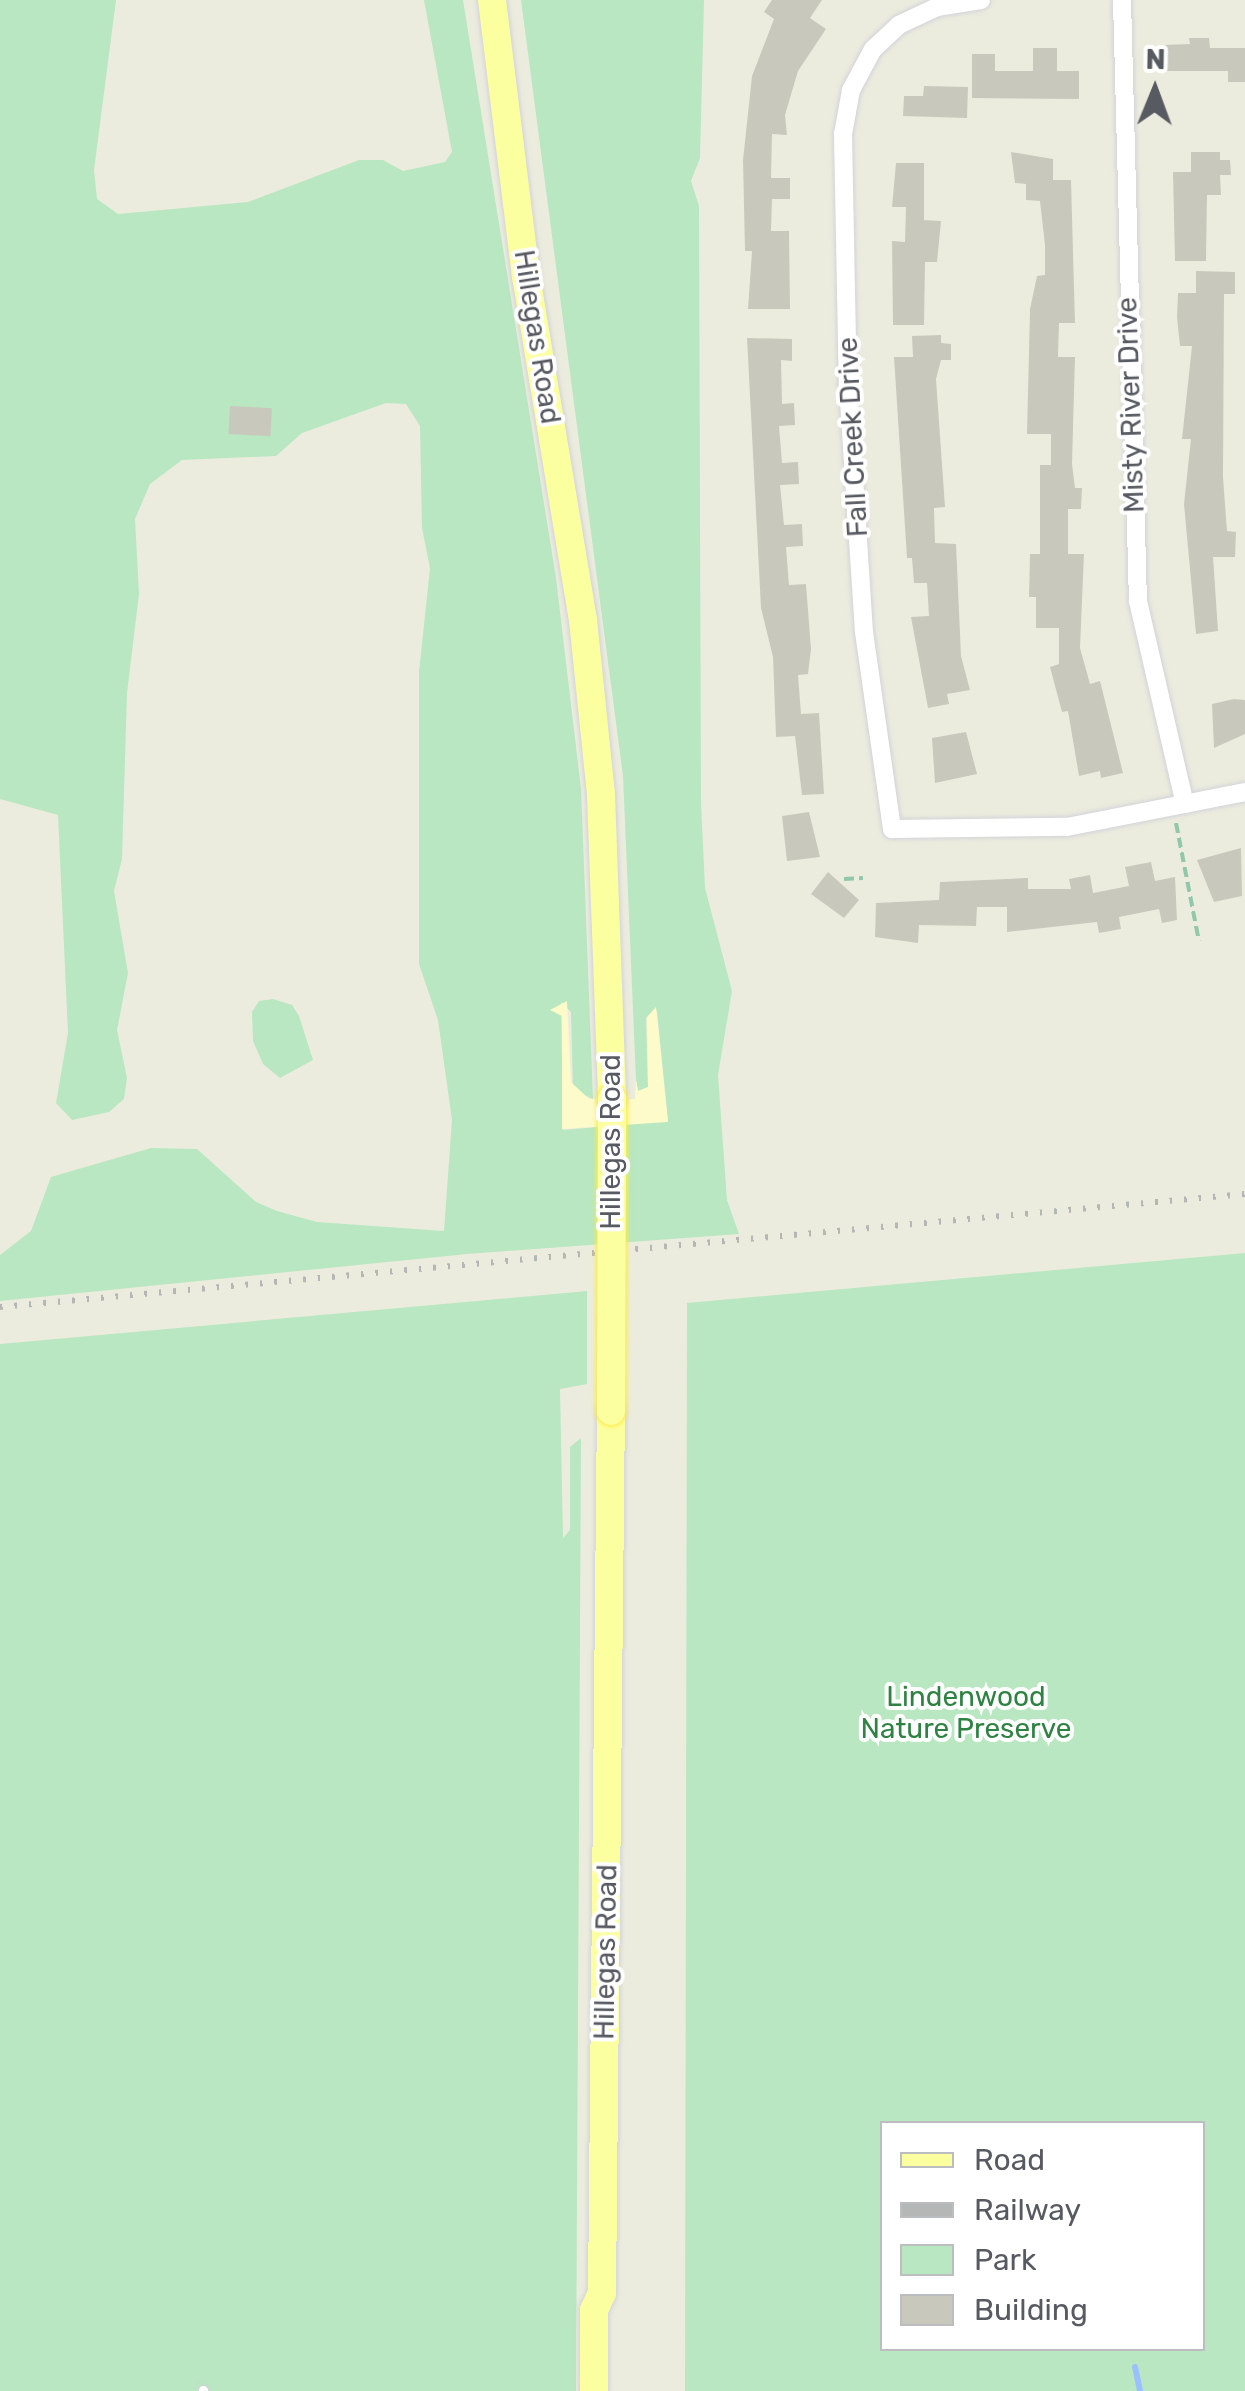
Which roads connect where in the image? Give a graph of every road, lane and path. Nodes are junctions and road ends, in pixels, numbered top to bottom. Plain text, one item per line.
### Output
1 (492, 0) edge
2 (981, 0) edge
3 (1122, 0) edge
4 (1245, 792) edge
5 (1180, 811) junction
6 (863, 878) dead end
7 (844, 879) dead end
8 (1199, 941) dead end
9 (602, 2292) junction
10 (594, 2391) edge
11 (612, 2391) edge

1 - 9 main road, Hillegas Road, bridge
2 - 5 street, Fall Creek Drive
3 - 5 street, Misty River Drive
4 - 5 street
5 - 8 path
6 - 7 path
9 - 10 main road, Hillegas Road
9 - 11 main road, Hillegas Road

